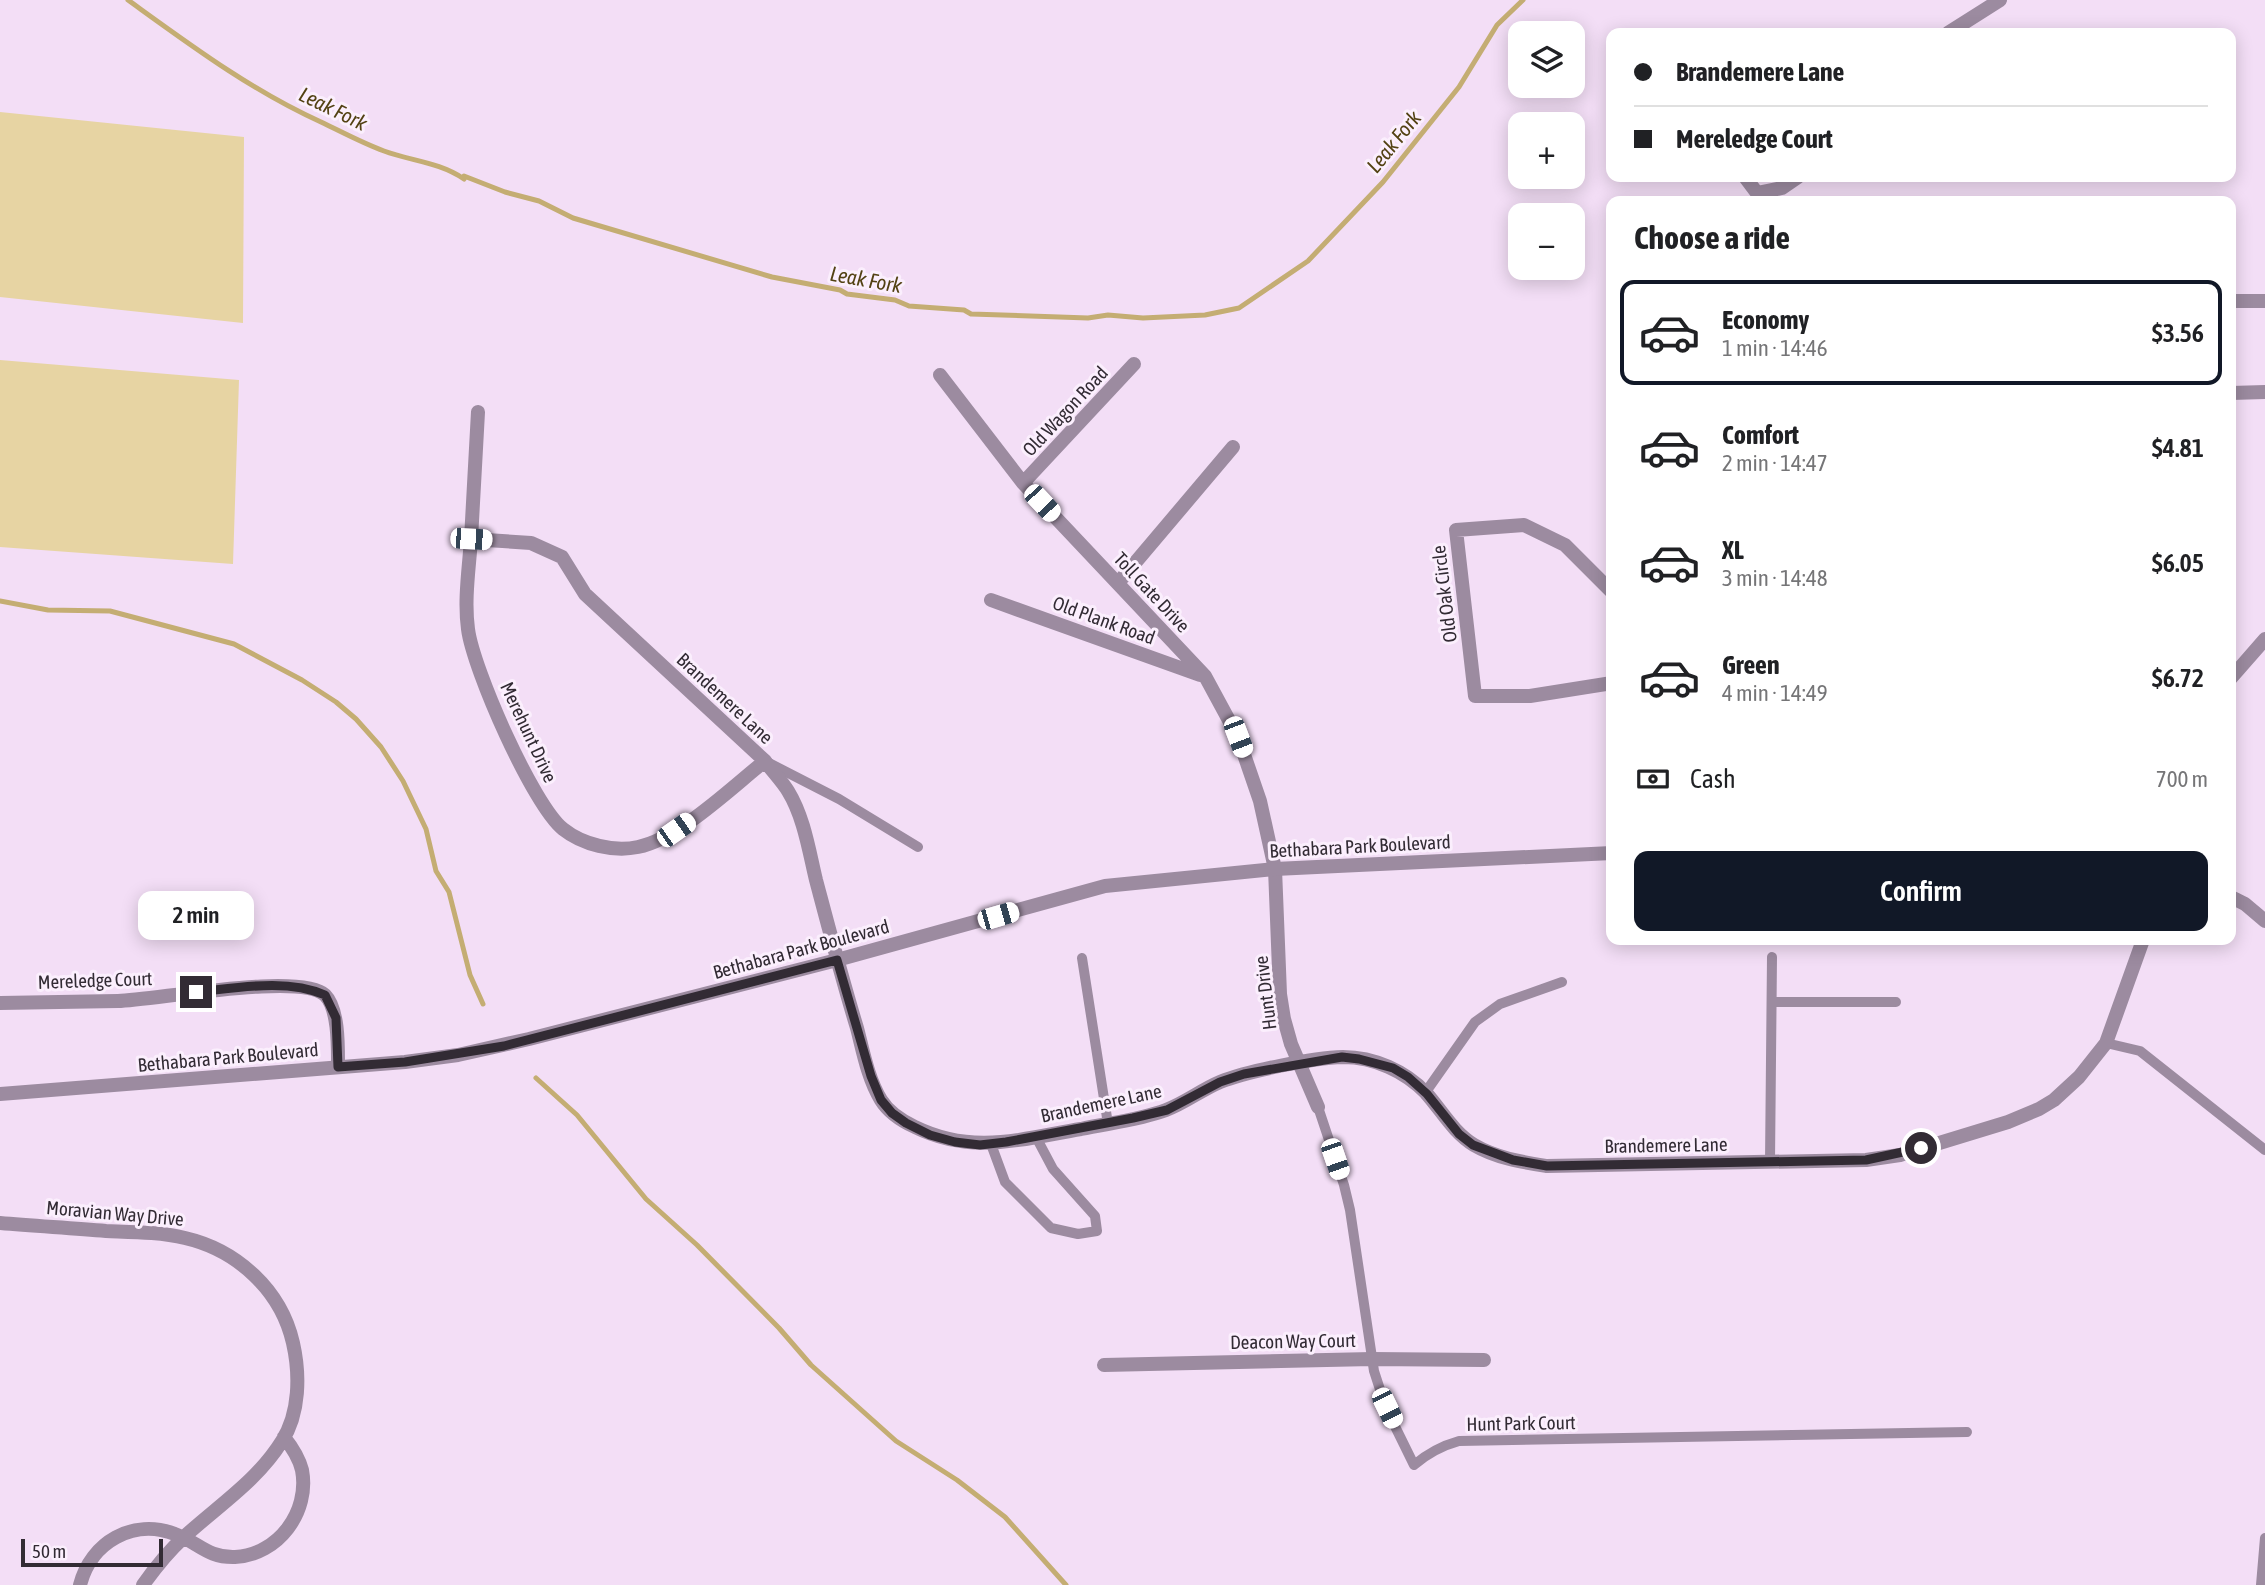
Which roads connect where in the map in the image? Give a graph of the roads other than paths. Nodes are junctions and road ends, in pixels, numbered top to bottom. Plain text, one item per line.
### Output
1 (2000, 0) edge
2 (1956, 28) edge
3 (1749, 182) edge
4 (1791, 182) edge
5 (2236, 301) edge
6 (2265, 301) edge
7 (1134, 364) dead end
8 (940, 375) dead end
9 (2265, 392) edge
10 (2236, 393) edge
11 (478, 412) dead end
12 (1233, 447) dead end
13 (1023, 483) junction
14 (471, 539) junction
15 (1118, 583) junction
16 (1606, 586) edge
17 (990, 600) dead end
18 (2265, 639) edge
19 (2236, 672) edge
20 (1205, 676) junction
21 (1606, 683) edge
22 (765, 761) junction
23 (918, 847) dead end
24 (1606, 853) edge
25 (1275, 869) junction
26 (2236, 900) edge
27 (2265, 921) edge
28 (2141, 945) edge
29 (1772, 957) dead end
30 (1082, 958) dead end
31 (837, 960) junction
32 (1562, 982) dead end
33 (1772, 1002) junction
34 (1896, 1002) dead end
35 (0, 1003) edge
36 (2106, 1043) junction
37 (1300, 1063) junction
38 (338, 1067) junction
39 (1425, 1093) junction
40 (0, 1094) edge
41 (1318, 1107) joint
42 (1108, 1124) junction
43 (1036, 1137) junction
44 (991, 1144) junction
45 (2265, 1150) edge
46 (1770, 1162) junction
47 (0, 1223) edge
48 (1372, 1359) junction
49 (1484, 1360) dead end
50 (1104, 1365) dead end
51 (1967, 1432) dead end
52 (285, 1437) junction
53 (184, 1538) junction
54 (2265, 1538) edge
55 (79, 1585) edge
56 (143, 1585) edge
57 (2261, 1585) edge

1 - 2 street
3 - 4 street
5 - 6 street
7 - 13 street, Old Wagon Road
8 - 13 street, Toll Gate Drive
9 - 10 street
11 - 14 street, Merehunt Drive
12 - 15 street, Old Plank Road
13 - 15 street, Toll Gate Drive
14 - 22 street, Brandemere Lane
14 - 22 street, Merehunt Drive
15 - 20 street, Toll Gate Drive
16 - 21 street, Old Oak Circle
17 - 20 street, Old Plank Road
18 - 19 street
20 - 25 street, Toll Gate Drive
22 - 23 lane
22 - 31 street, Brandemere Lane
24 - 25 street, Bethabara Park Boulevard
25 - 31 street, Bethabara Park Boulevard
25 - 37 street, Hunt Drive
26 - 27 street
28 - 36 street, Brandemere Lane
29 - 33 lane
30 - 42 lane
31 - 38 street, Bethabara Park Boulevard
31 - 44 street, Brandemere Lane
32 - 39 lane
33 - 34 lane
33 - 46 lane
35 - 38 street, Mereledge Court
36 - 45 lane
36 - 46 street, Brandemere Lane
37 - 39 street, Brandemere Lane
37 - 41 street, Hunt Drive
37 - 42 street, Brandemere Lane
38 - 40 street, Bethabara Park Boulevard
39 - 46 street, Brandemere Lane
41 - 48 lane, Hunt Park Court
42 - 43 street, Brandemere Lane
43 - 44 street, Brandemere Lane
43 - 44 lane
47 - 52 street, Moravian Way Drive
48 - 49 street, Deacon Way Court
48 - 50 street, Deacon Way Court
48 - 51 lane, Hunt Park Court
52 - 53 street, Moravian Way Drive
52 - 53 street
53 - 55 street
53 - 56 street, Moravian Way Drive
54 - 57 lane

